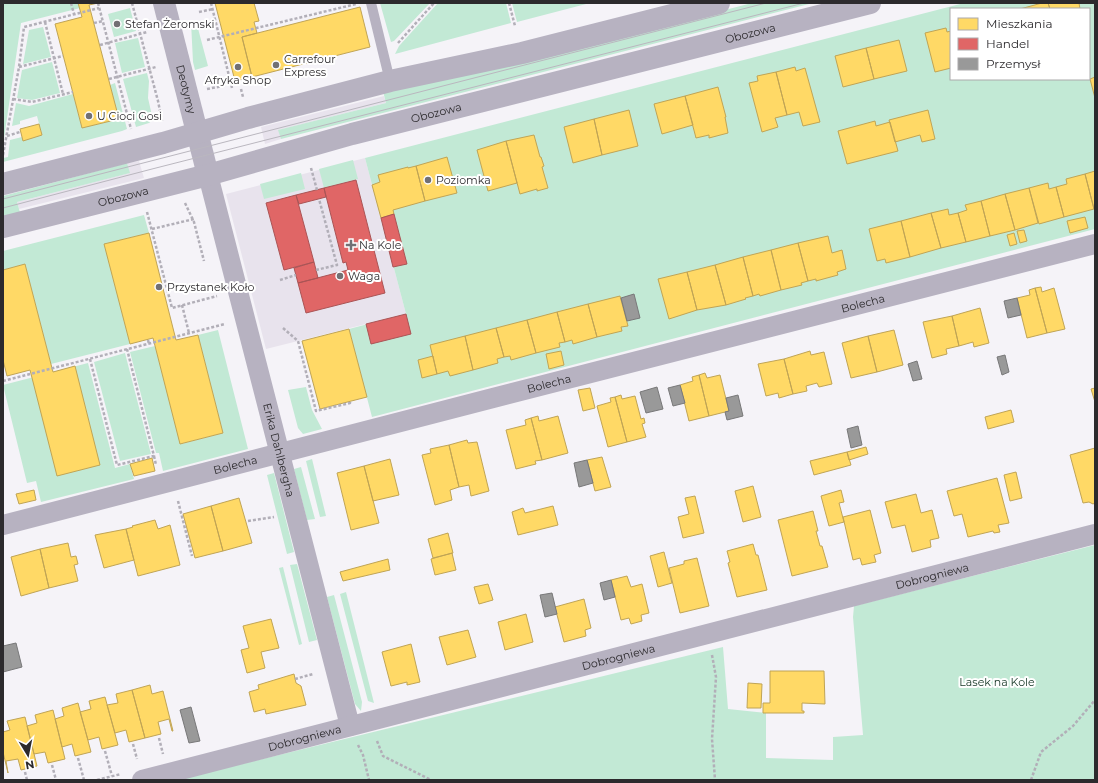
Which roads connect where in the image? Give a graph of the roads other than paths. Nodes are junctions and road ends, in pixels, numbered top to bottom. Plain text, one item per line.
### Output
1 (164, 3) edge
2 (372, 3) edge
3 (719, 3) edge
4 (870, 3) edge
5 (390, 81) junction
6 (198, 132) junction
7 (208, 175) junction
8 (3, 184) edge
9 (3, 227) edge
10 (1095, 244) edge
11 (280, 454) junction
12 (3, 525) edge
13 (1095, 534) edge
14 (350, 726) junction
15 (136, 772) edge

1 - 6 street, Deotymy
2 - 5 lane
3 - 5 street
4 - 7 street, Obozowa
5 - 6 street
6 - 7 street, Deotymy
6 - 8 street
7 - 9 street, Obozowa
7 - 11 street, Erika Dahlbergha
10 - 11 street, Bolecha
11 - 12 street, Bolecha
11 - 14 street, Erika Dahlbergha
13 - 14 street, Dobrogniewa
14 - 15 street, Dobrogniewa

